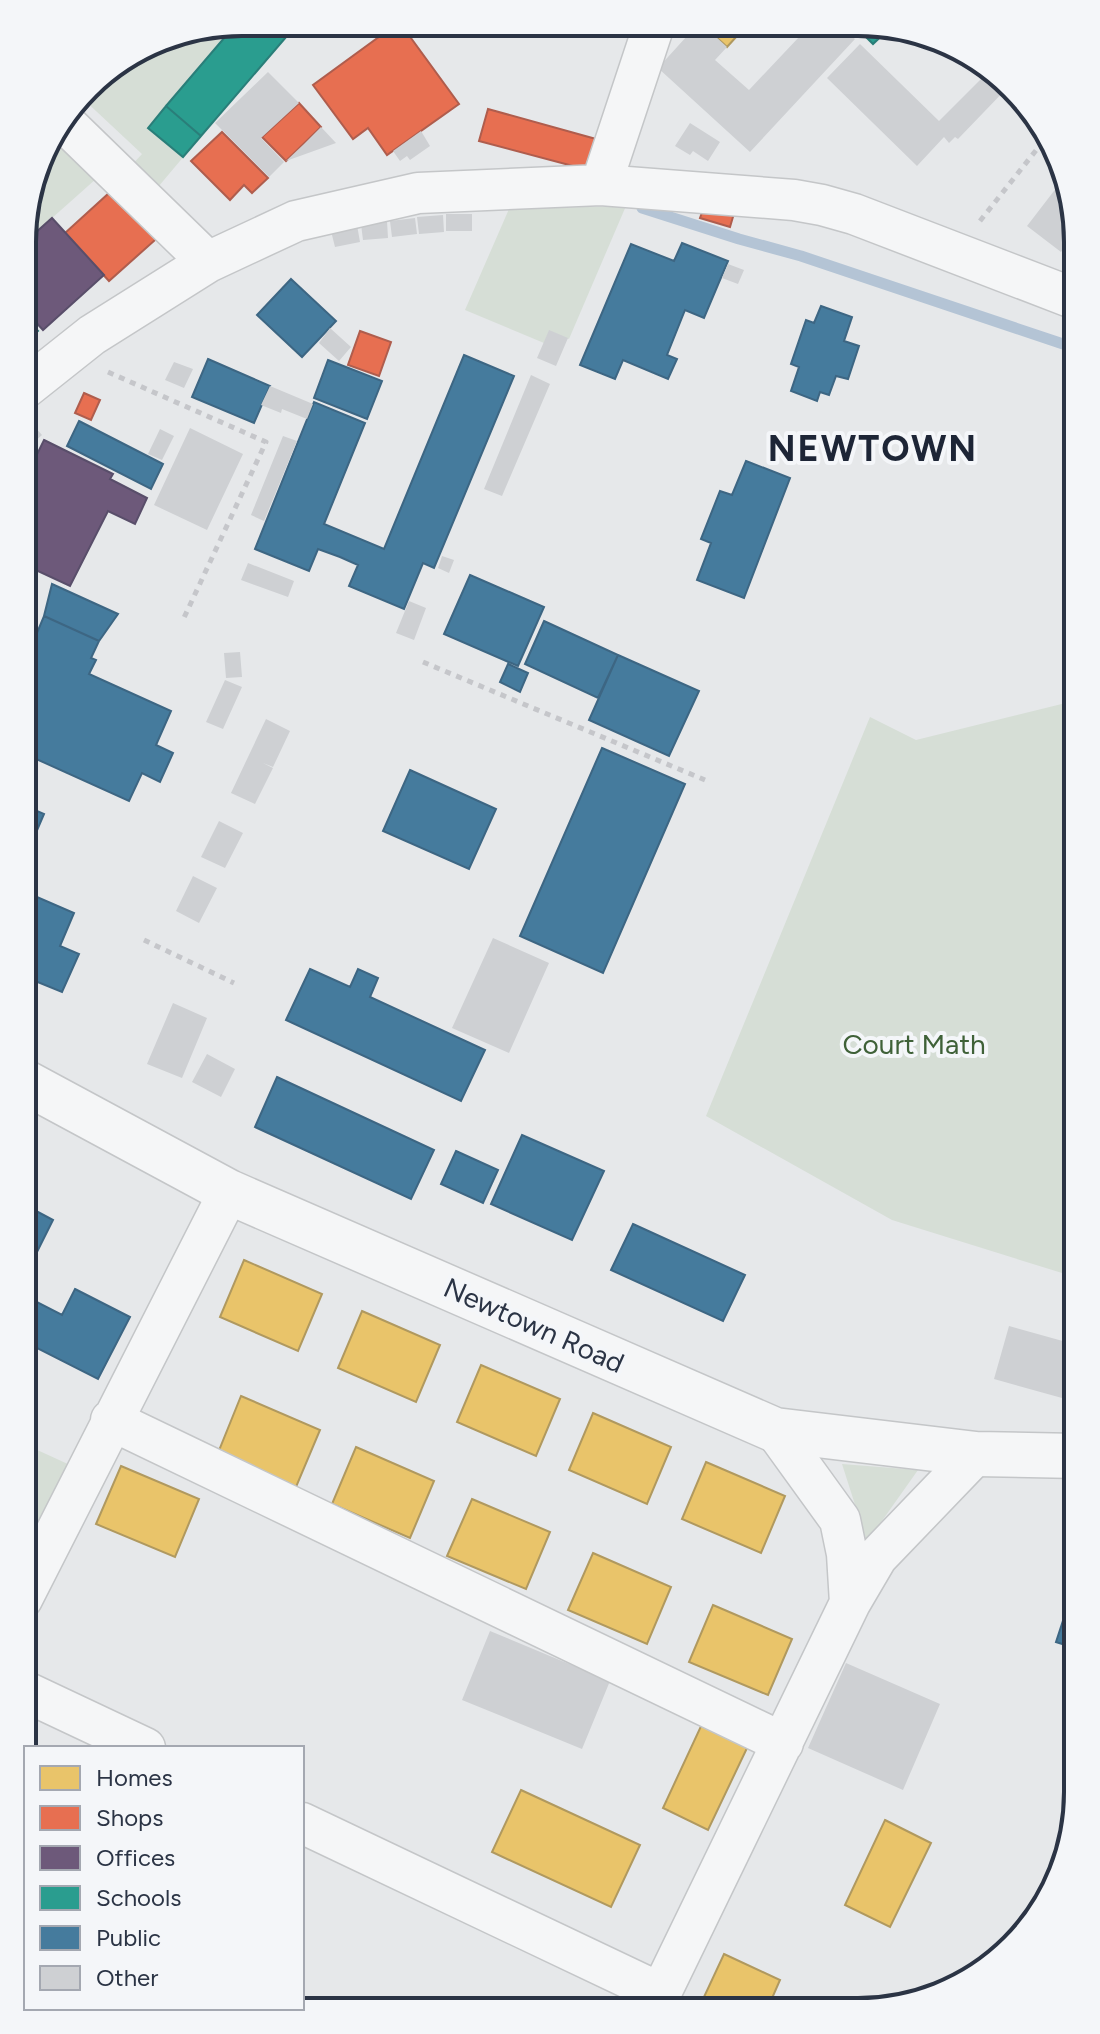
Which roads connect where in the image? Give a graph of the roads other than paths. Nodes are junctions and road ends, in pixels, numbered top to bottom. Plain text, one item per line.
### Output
1 (650, 36) edge
2 (70, 128) edge
3 (601, 185) junction
4 (208, 262) junction
5 (1064, 295) edge
6 (36, 379) edge
7 (36, 1088) edge
8 (229, 1192) junction
9 (111, 1420) junction
10 (775, 1430) junction
11 (976, 1454) junction
12 (1064, 1456) edge
13 (36, 1571) edge
14 (850, 1603) junction
15 (36, 1697) edge
16 (783, 1743) junction
17 (141, 1746) edge
18 (304, 1824) edge
19 (648, 1998) edge
20 (658, 1998) edge

1 - 3 street
2 - 4 street
3 - 4 street
3 - 5 street
4 - 6 street
7 - 8 street, Newtown Road
8 - 9 street
8 - 10 street, Newtown Road
9 - 13 street
9 - 16 street
10 - 11 street, Newtown Road
10 - 14 street
11 - 12 street, Newtown Road
11 - 14 street
14 - 16 street
15 - 17 street
16 - 20 street
18 - 19 street

